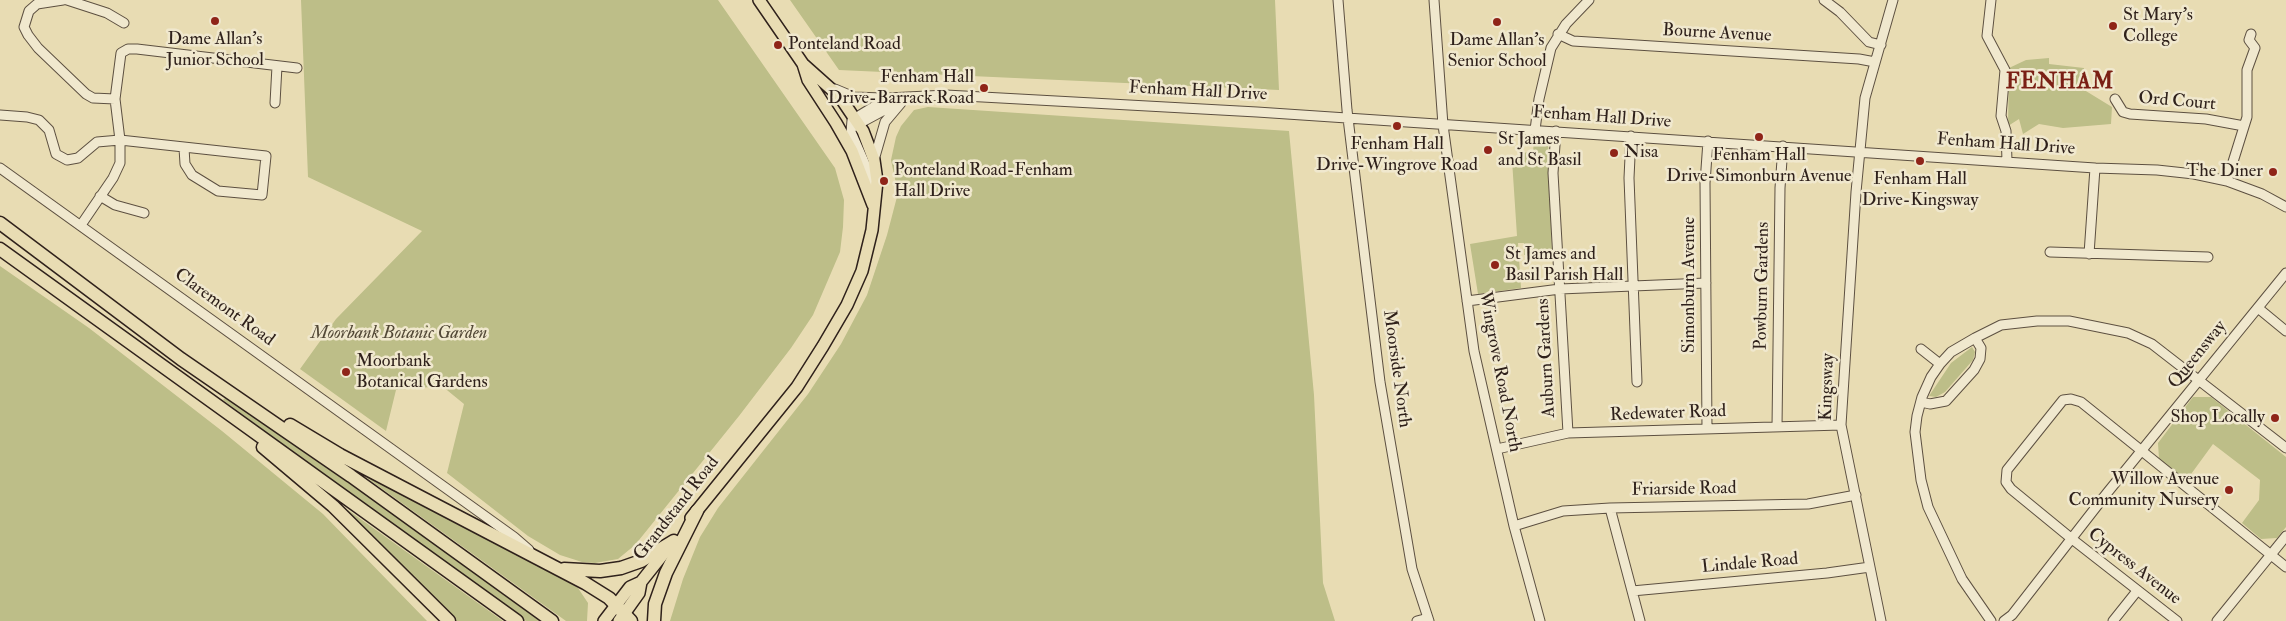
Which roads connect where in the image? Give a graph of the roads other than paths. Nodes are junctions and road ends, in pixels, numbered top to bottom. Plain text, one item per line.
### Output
1 (63, 0) edge
2 (67, 0) edge
3 (759, 0) edge
4 (1338, 0) edge
5 (1434, 0) edge
6 (1589, 0) edge
7 (1824, 0) edge
8 (1893, 0) edge
9 (1992, 0) edge
10 (124, 23) dead end
11 (1558, 34) junction
12 (2251, 34) dead end
13 (2263, 42) dead end
14 (1881, 45) junction
15 (2255, 48) junction
16 (1875, 62) junction
17 (803, 64) junction
18 (278, 66) junction
19 (297, 68) dead end
20 (830, 87) junction
21 (907, 97) junction
22 (888, 98) junction
23 (115, 99) junction
24 (2115, 99) dead end
25 (275, 103) dead end
26 (0, 115) edge
27 (1348, 118) junction
28 (836, 123) junction
29 (855, 123) junction
30 (1443, 125) junction
31 (2244, 126) junction
32 (1535, 130) junction
33 (1556, 132) junction
34 (1631, 136) junction
35 (120, 140) junction
36 (1708, 141) junction
37 (1783, 146) junction
38 (184, 148) junction
39 (1860, 151) junction
40 (874, 160) junction
41 (2007, 161) junction
42 (0, 168) edge
43 (2095, 168) junction
44 (2227, 182) junction
45 (100, 196) junction
46 (872, 202) junction
47 (2286, 207) edge
48 (144, 213) dead end
49 (0, 223) edge
50 (80, 225) junction
51 (0, 249) edge
52 (2050, 252) dead end
53 (2089, 254) junction
54 (2208, 257) dead end
55 (2286, 273) edge
56 (1706, 283) junction
57 (1633, 286) junction
58 (1560, 289) junction
59 (1467, 301) junction
60 (2258, 308) junction
61 (2286, 331) edge
62 (1975, 338) junction
63 (1921, 349) dead end
64 (181, 359) junction
65 (1940, 364) junction
66 (177, 376) junction
67 (2199, 380) junction
68 (1637, 382) dead end
69 (1921, 402) junction
70 (1842, 425) junction
71 (1778, 427) junction
72 (1707, 429) junction
73 (1568, 433) junction
74 (2286, 448) edge
75 (1497, 449) junction
76 (2142, 452) junction
77 (1856, 495) junction
78 (1610, 508) junction
79 (696, 511) junction
80 (1514, 526) junction
81 (2286, 536) edge
82 (2072, 539) junction
83 (674, 541) junction
84 (2271, 555) junction
85 (538, 558) junction
86 (1870, 567) junction
87 (2286, 567) edge
88 (559, 569) junction
89 (1632, 591) junction
90 (2137, 591) junction
91 (622, 615) edge
92 (1429, 619) edge
93 (449, 621) edge
94 (517, 621) edge
95 (552, 621) edge
96 (604, 621) edge
97 (654, 621) edge
98 (1417, 621) edge
99 (1540, 621) edge
100 (1640, 621) edge
101 (1881, 621) edge
102 (1991, 621) edge
103 (2004, 621) edge
104 (2113, 621) edge
105 (2177, 621) edge
106 (2218, 621) edge

1 - 23 street
2 - 10 street
3 - 17 main road
4 - 27 street, Moorside North
5 - 30 street, Wingrove Road North
6 - 11 street
7 - 14 street
8 - 14 street, Kingsway
9 - 41 street
11 - 16 street, Bourne Avenue
11 - 32 street
12 - 15 street
13 - 15 street
14 - 16 street, Kingsway
15 - 31 street
16 - 39 street, Kingsway
17 - 20 main road
17 - 28 main road
18 - 19 street
18 - 23 street
18 - 25 street
20 - 22 street
20 - 29 main road
21 - 22 street, Fenham Hall Drive
21 - 27 street, Fenham Hall Drive
21 - 29 street, Fenham Hall Drive
21 - 40 street
22 - 29 street, Fenham Hall Drive
23 - 35 street
24 - 31 street, Ord Court
26 - 35 street
27 - 30 street, Fenham Hall Drive
27 - 92 street, Moorside North
28 - 29 street
28 - 46 main road
29 - 40 main road
29 - 46 street
30 - 32 street, Fenham Hall Drive
30 - 59 street, Wingrove Road North
31 - 44 street
32 - 33 street, Fenham Hall Drive
33 - 34 street, Fenham Hall Drive
33 - 58 street, Auburn Gardens
34 - 36 street, Fenham Hall Drive
34 - 57 street
35 - 38 street
35 - 45 street
36 - 37 street, Fenham Hall Drive
36 - 56 street, Simonburn Avenue
37 - 39 street, Fenham Hall Drive
37 - 71 street, Powburn Gardens
38 - 38 street
39 - 41 street, Fenham Hall Drive
39 - 70 street, Kingsway
40 - 46 main road
41 - 43 street, Fenham Hall Drive
42 - 50 street, Claremont Road
43 - 44 street, Fenham Hall Drive
43 - 53 street
44 - 47 street, Fenham Hall Drive
45 - 48 street
45 - 50 street
46 - 79 main road, Grandstand Road
49 - 64 highway
50 - 85 street, Claremont Road
51 - 66 highway
52 - 53 street
53 - 54 street
55 - 60 street, Queensway
56 - 57 street
56 - 72 street, Simonburn Avenue
57 - 58 street
57 - 68 street
58 - 59 street
58 - 73 street, Auburn Gardens
59 - 75 street, Wingrove Road North
60 - 61 street
60 - 67 street, Queensway
62 - 65 street
62 - 67 street
62 - 69 street
63 - 65 street
64 - 85 highway
64 - 95 highway
65 - 69 street
66 - 93 highway
66 - 94 highway
67 - 74 street
67 - 76 street, Queensway
69 - 102 street
70 - 71 street, Redewater Road
70 - 77 street, Kingsway
71 - 72 street, Redewater Road
72 - 73 street, Redewater Road
73 - 75 street, Redewater Road
75 - 80 street, Wingrove Road North
76 - 82 street, Queensway
76 - 82 street, Cypress Avenue
76 - 84 street
77 - 78 street, Friarside Road
77 - 86 street, Kingsway
78 - 80 street, Friarside Road
78 - 89 street
79 - 83 main road, Grandstand Road
79 - 97 highway
80 - 99 street, Wingrove Road North
81 - 84 street
82 - 90 street, Cypress Avenue
82 - 103 street, Queensway
83 - 88 highway
83 - 91 main road, Grandstand Road
84 - 87 street
84 - 106 street
85 - 88 highway
86 - 89 street, Lindale Road
86 - 101 street, Kingsway
88 - 91 highway
89 - 100 street
90 - 104 street
90 - 105 street, Cypress Avenue
91 - 96 main road, Grandstand Road
92 - 98 street

